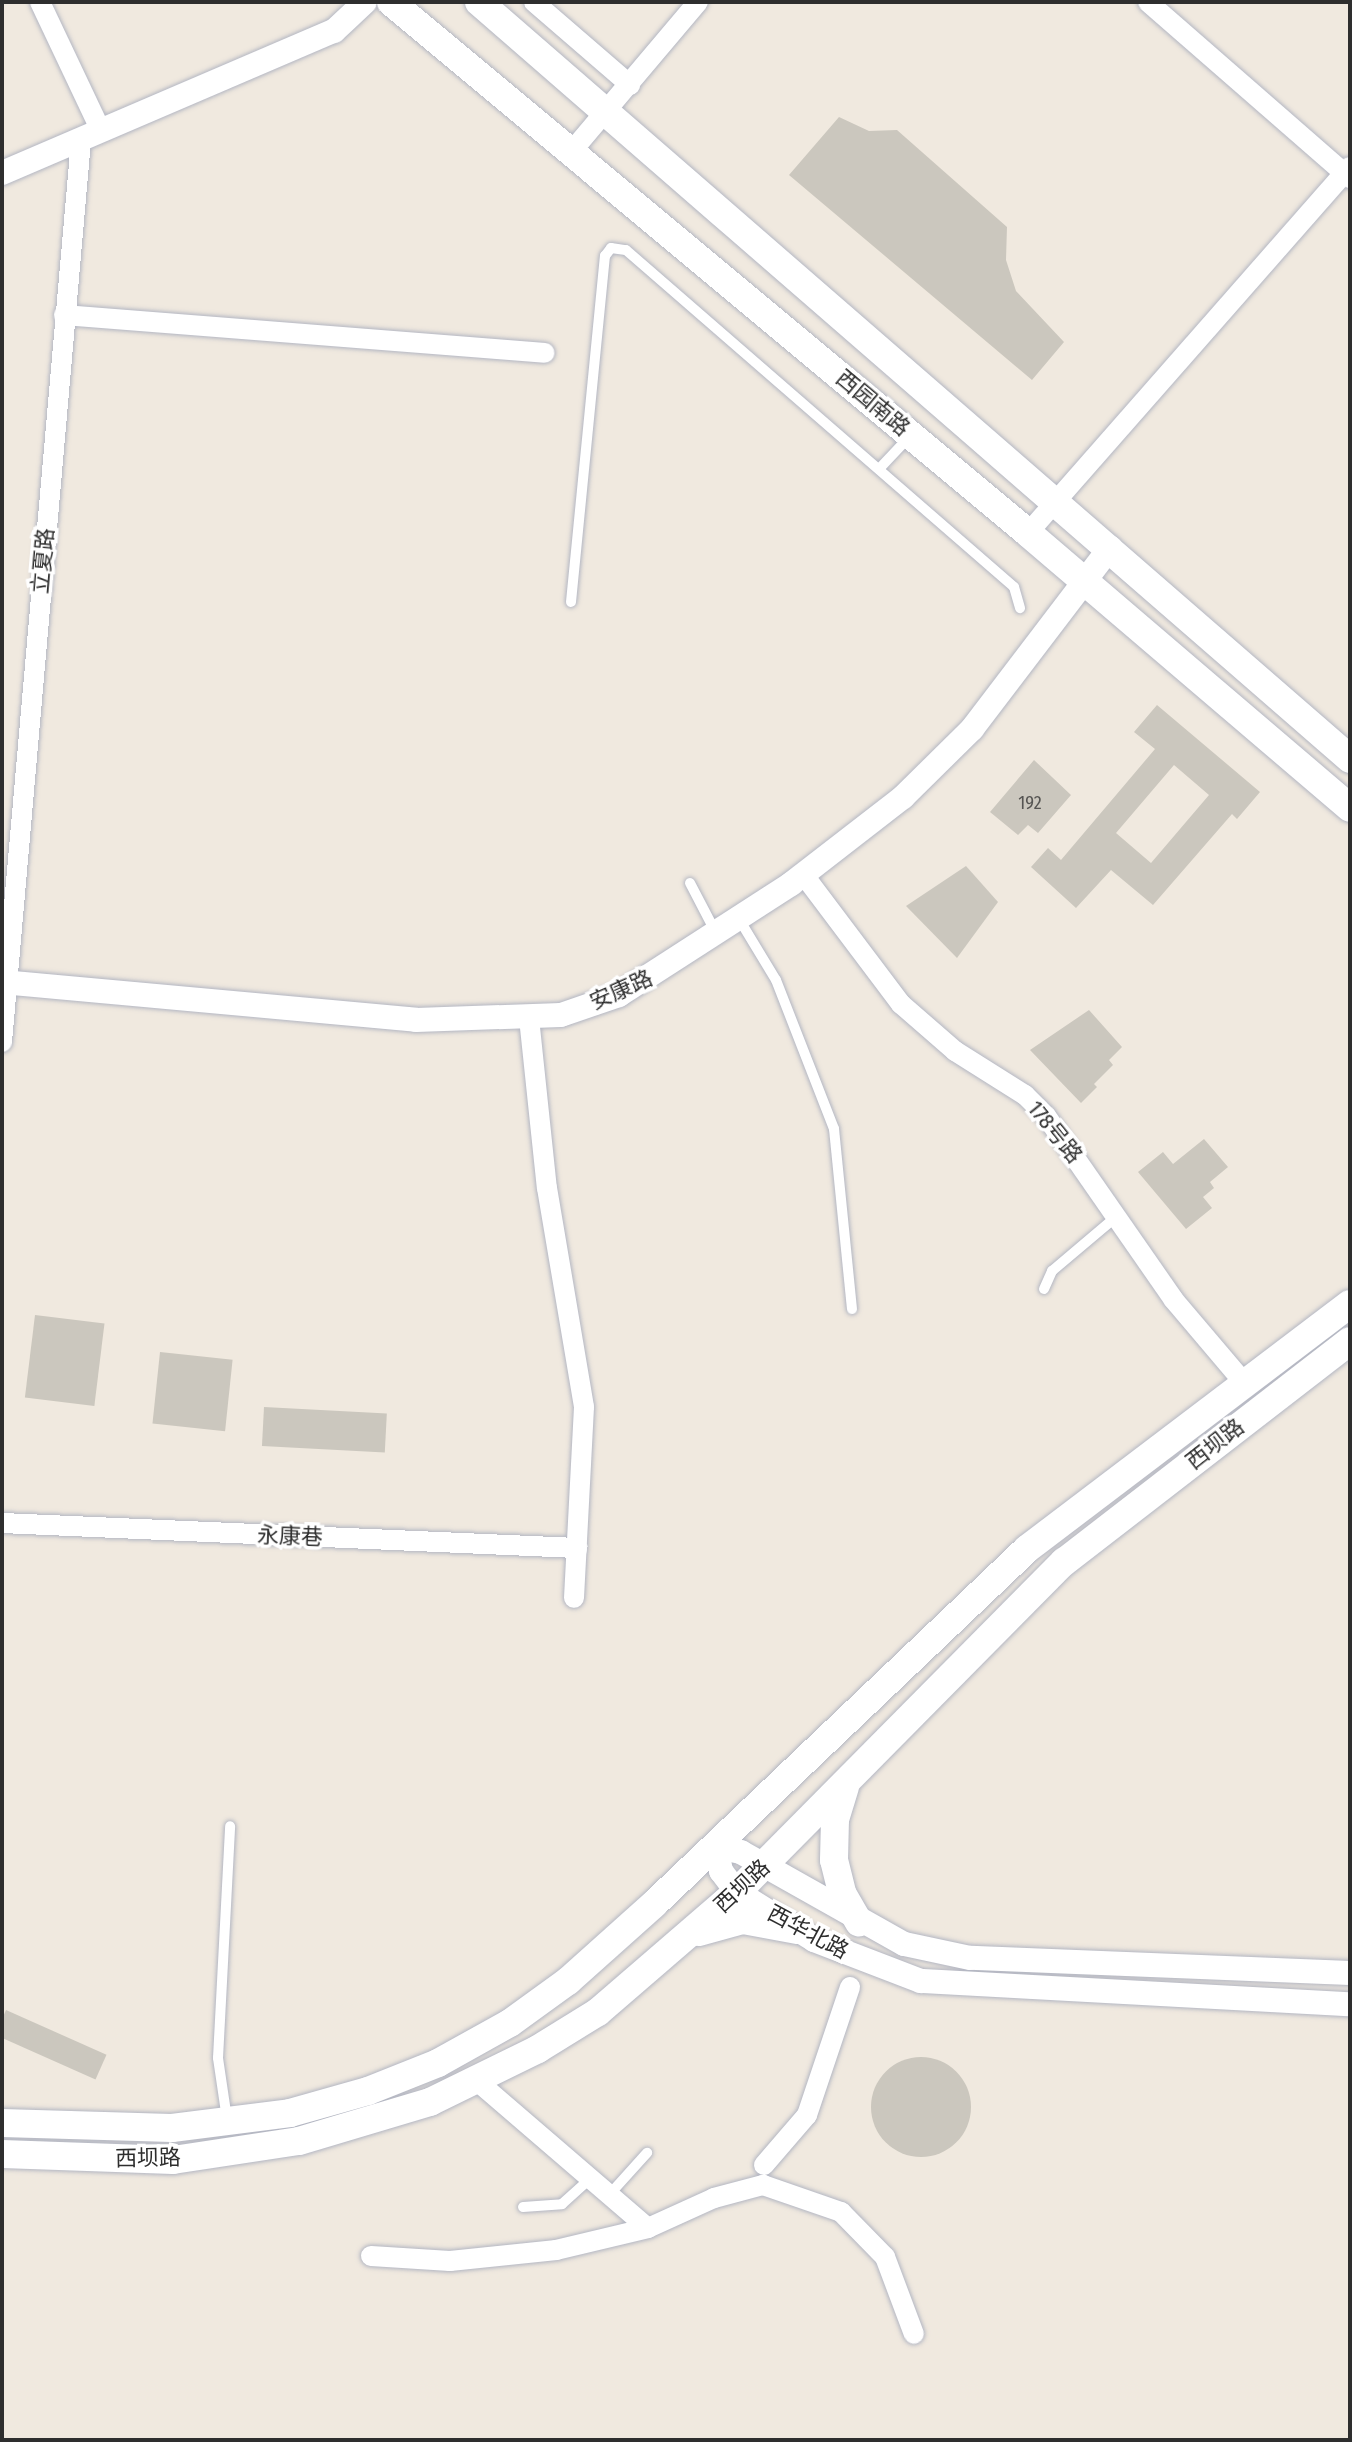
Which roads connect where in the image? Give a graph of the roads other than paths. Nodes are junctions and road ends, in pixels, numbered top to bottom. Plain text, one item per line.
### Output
1 (40, 2) edge
2 (365, 2) edge
3 (391, 2) edge
4 (479, 2) edge
5 (534, 2) edge
6 (698, 2) edge
7 (1148, 2) edge
8 (630, 85) junction
9 (606, 112) junction
10 (91, 135) junction
11 (572, 151) junction
12 (2, 173) edge
13 (1348, 173) edge
14 (64, 315) junction
15 (544, 353) dead end
16 (911, 435) junction
17 (879, 469) junction
18 (1055, 501) junction
19 (1028, 533) junction
20 (1110, 548) junction
21 (1084, 580) junction
22 (571, 602) dead end
23 (1020, 608) dead end
24 (1350, 759) edge
25 (1350, 808) edge
26 (803, 874) junction
27 (690, 883) dead end
28 (739, 919) junction
29 (717, 934) junction
30 (4, 983) edge
31 (529, 1018) junction
32 (2, 1042) edge
33 (1119, 1215) junction
34 (1044, 1289) dead end
35 (1350, 1304) edge
36 (852, 1309) dead end
37 (1350, 1341) edge
38 (1245, 1384) junction
39 (2, 1523) edge
40 (577, 1548) junction
41 (574, 1598) dead end
42 (848, 1781) junction
43 (230, 1826) dead end
44 (716, 1847) junction
45 (765, 1866) junction
46 (737, 1892) junction
47 (859, 1923) junction
48 (797, 1930) junction
49 (678, 1946) junction
50 (1350, 1973) edge
51 (850, 1987) dead end
52 (1350, 2004) edge
53 (477, 2081) junction
54 (227, 2122) junction
55 (2, 2123) edge
56 (647, 2153) dead end
57 (2, 2154) edge
58 (764, 2165) dead end
59 (591, 2178) junction
60 (609, 2195) junction
61 (523, 2207) dead end
62 (648, 2228) junction
63 (371, 2256) dead end
64 (914, 2334) dead end

1 - 10 street
2 - 10 street
3 - 11 main road, 西园南路
4 - 9 main road, 西园南路
5 - 8 street
6 - 8 street
7 - 13 street
8 - 9 street
9 - 11 street
9 - 18 main road, 西园南路
10 - 12 street
10 - 14 street, 立夏路
11 - 16 main road, 西园南路
13 - 18 street
14 - 15 street
14 - 30 street, 立夏路
16 - 17 lane
16 - 19 main road, 西园南路
17 - 22 lane
17 - 23 lane
18 - 19 street
18 - 20 main road, 西园南路
19 - 21 main road, 西园南路
20 - 21 street, 安康路
20 - 24 main road, 西园南路
21 - 25 main road, 西园南路
21 - 26 street, 安康路
26 - 28 street, 安康路
26 - 33 street, 178号路
27 - 29 lane
28 - 29 street, 安康路
28 - 36 lane
29 - 31 street, 安康路
30 - 31 street, 安康路
30 - 32 street, 立夏路
31 - 40 street
33 - 34 lane
33 - 38 street, 178号路
35 - 38 main road, 西坝路
37 - 42 main road, 西坝路
38 - 44 main road, 西坝路
39 - 40 street, 永康巷
40 - 41 street
42 - 45 main road, 西坝路
42 - 47 main road
43 - 54 lane
44 - 45 street, 西华北路
44 - 46 street, 西华北路
44 - 54 main road, 西坝路
45 - 46 main road, 西坝路
45 - 47 street, 西华北路
46 - 48 street, 西华北路
46 - 49 main road, 西坝路
47 - 50 street, 西华北路
48 - 49 main road
48 - 52 street, 西华北路
49 - 53 main road, 西坝路
51 - 58 street
53 - 57 main road, 西坝路
53 - 59 street
54 - 55 main road, 西坝路
56 - 60 lane
59 - 60 street
59 - 61 lane
60 - 62 street
62 - 63 street
62 - 64 street

